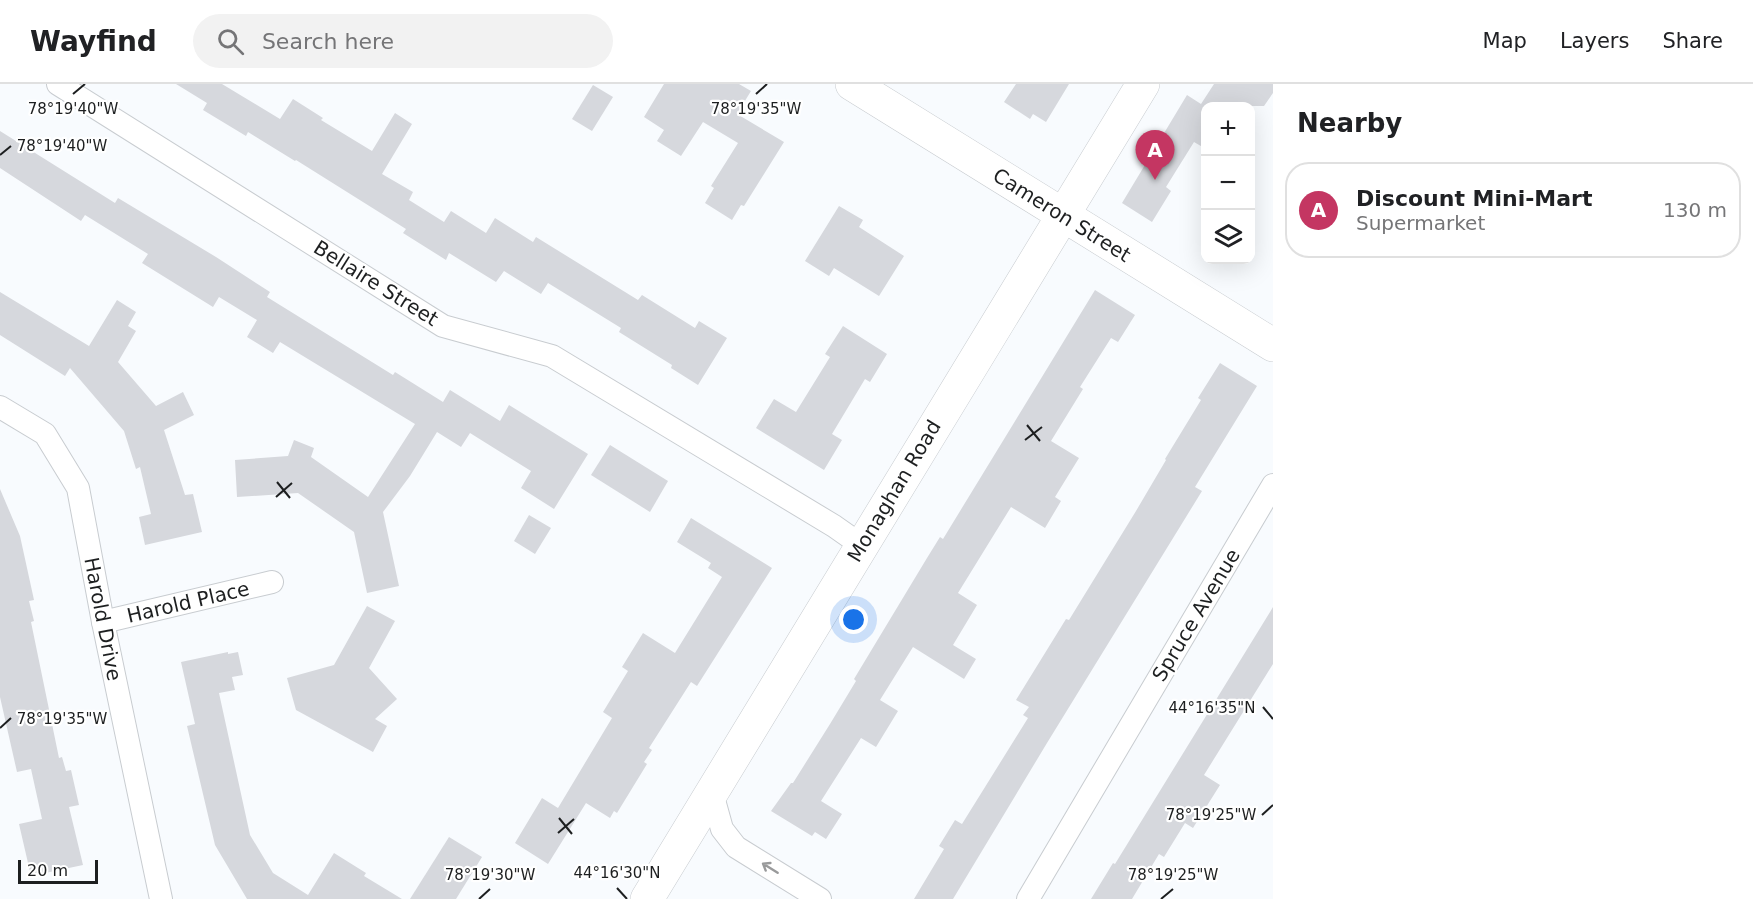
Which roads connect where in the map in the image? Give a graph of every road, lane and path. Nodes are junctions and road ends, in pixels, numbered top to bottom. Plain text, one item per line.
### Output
1 (58, 84) edge
2 (852, 84) edge
3 (1143, 84) edge
4 (1062, 215) junction
5 (1273, 345) edge
6 (0, 407) edge
7 (1273, 485) edge
8 (861, 545) junction
9 (272, 582) dead end
10 (103, 621) junction
11 (712, 793) junction
12 (161, 899) edge
13 (647, 899) edge
14 (820, 899) edge
15 (1028, 899) edge

1 - 8 street, Bellaire Street
2 - 4 street, Cameron Street
3 - 4 street, Monaghan Road
4 - 5 street, Cameron Street
4 - 8 street, Monaghan Road
6 - 10 street, Harold Drive
7 - 15 street, Spruce Avenue
8 - 11 street, Monaghan Road
9 - 10 street, Harold Place
10 - 12 street, Harold Drive
11 - 13 street, Monaghan Road
14 -> 11 street

